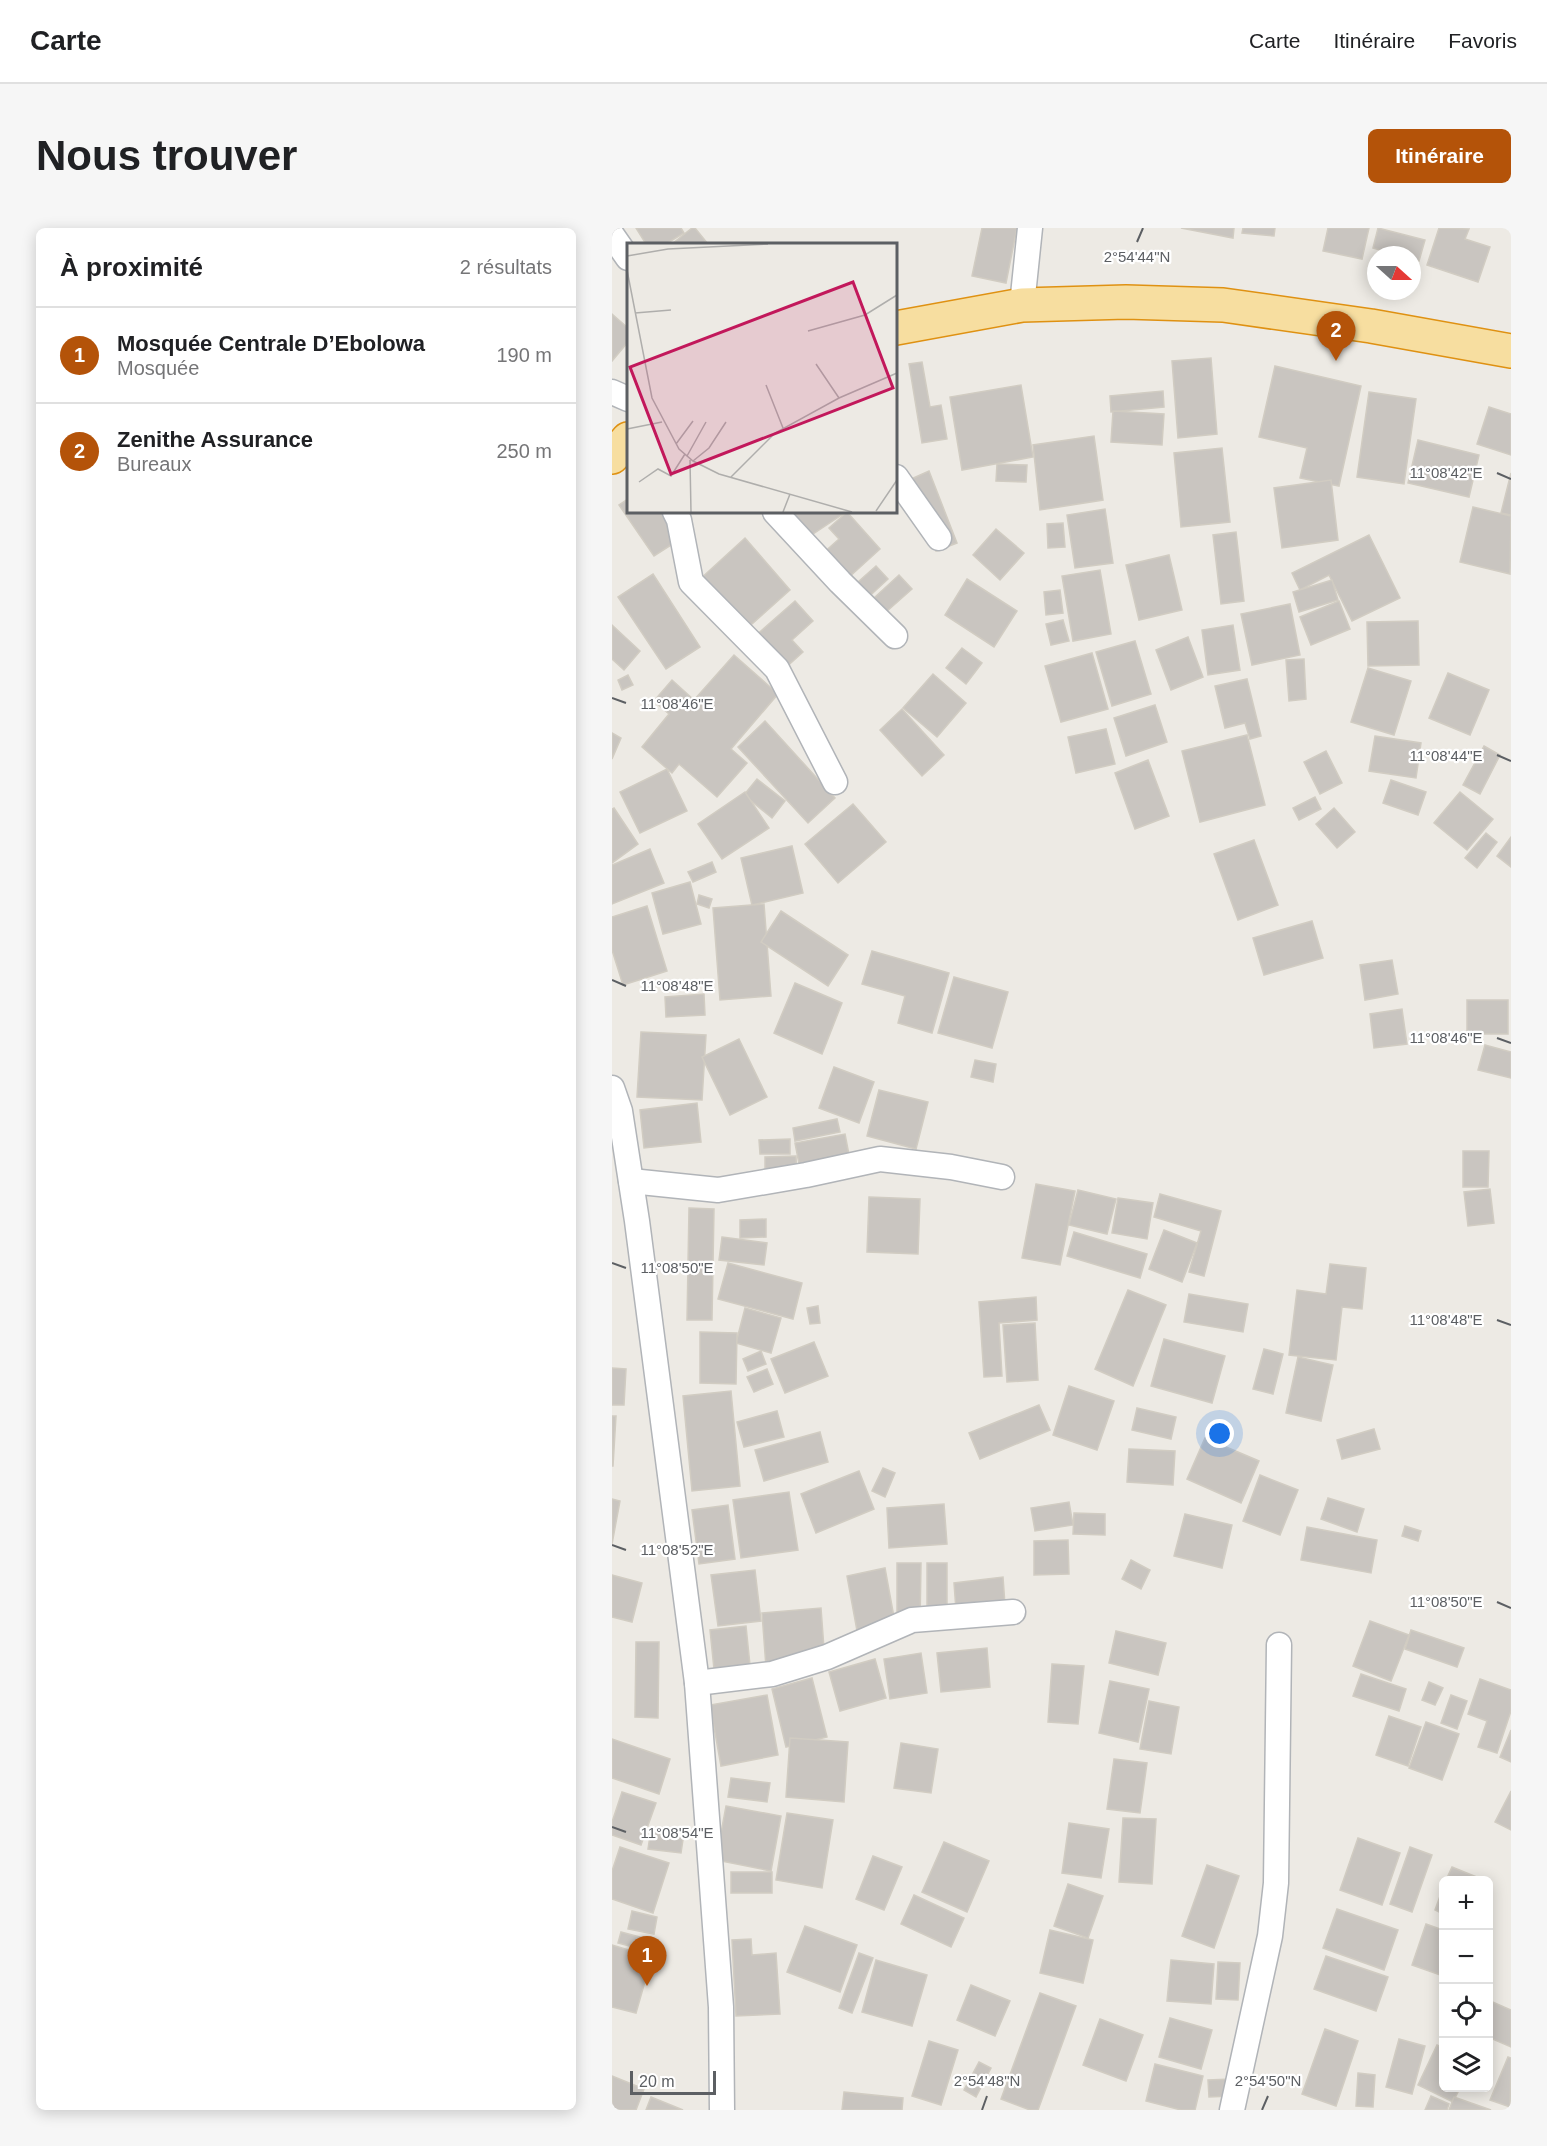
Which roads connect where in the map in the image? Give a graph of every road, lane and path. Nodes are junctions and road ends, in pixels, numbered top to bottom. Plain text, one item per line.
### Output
1 (1030, 228) edge
2 (612, 236) edge
3 (627, 257) edge
4 (1022, 305) junction
5 (897, 328) edge
6 (1511, 351) edge
7 (612, 392) edge
8 (627, 399) edge
9 (627, 440) edge
10 (612, 457) edge
11 (897, 478) edge
12 (676, 513) edge
13 (776, 513) edge
14 (939, 538) dead end
15 (896, 636) dead end
16 (836, 782) dead end
17 (612, 1088) edge
18 (1002, 1177) dead end
19 (631, 1181) junction
20 (1013, 1612) dead end
21 (1279, 1645) dead end
22 (697, 1683) junction
23 (722, 2110) edge
24 (1232, 2110) edge

1 - 4 street
2 - 3 street
4 - 5 highway
4 - 6 highway
7 - 8 street
9 - 10 highway
11 - 14 street
12 - 16 street
13 - 15 street
17 - 19 street
18 - 19 street
19 - 22 street
20 - 22 street
21 - 24 street
22 - 23 street

